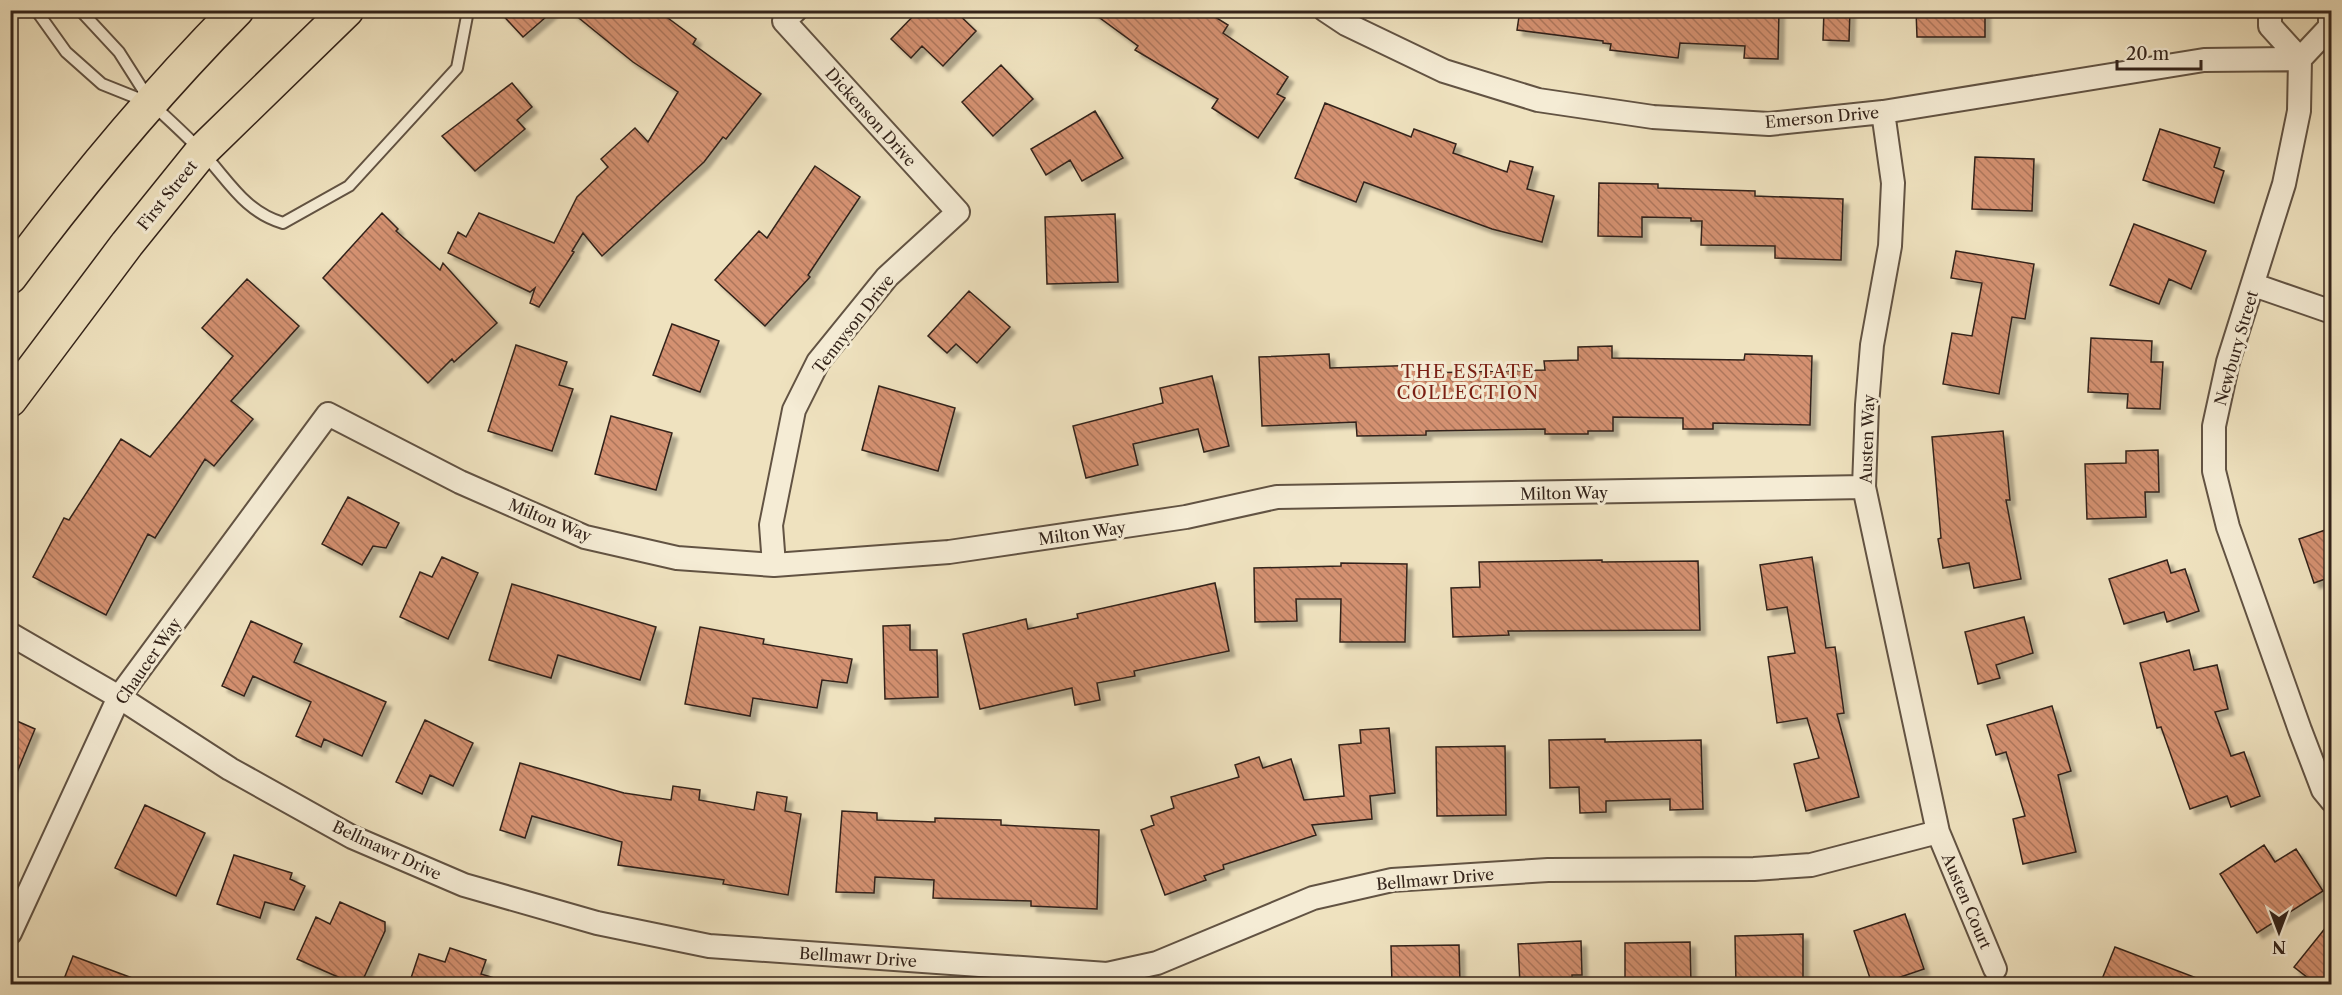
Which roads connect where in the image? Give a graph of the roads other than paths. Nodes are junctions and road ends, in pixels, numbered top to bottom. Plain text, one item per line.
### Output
1 (36, 10) edge
2 (80, 10) edge
3 (237, 10) edge
4 (347, 10) edge
5 (464, 10) edge
6 (1325, 10) edge
7 (2270, 10) edge
8 (2330, 10) edge
9 (790, 16) edge
10 (2300, 59) junction
11 (152, 104) junction
12 (1883, 112) junction
13 (202, 152) junction
14 (958, 212) joint
15 (10, 277) edge
16 (2254, 285) junction
17 (2331, 312) edge
18 (10, 400) edge
19 (328, 414) joint
20 (1864, 487) junction
21 (774, 565) junction
22 (10, 633) edge
23 (119, 698) junction
24 (2331, 801) edge
25 (1938, 832) junction
26 (10, 933) edge
27 (1995, 969) dead end
28 (964, 975) edge

1 - 11 lane
2 - 11 lane
3 - 11 main road
4 - 13 main road, First Street
5 - 13 lane
6 - 12 street, Emerson Drive
7 - 10 street
8 - 10 street
9 - 14 street, Dickenson Drive
10 - 12 street, Emerson Drive
10 - 16 street, Newbury Street
11 - 13 lane
11 - 15 main road
12 - 20 street, Austen Way
13 - 18 main road, First Street
14 - 21 street, Tennyson Drive
16 - 17 street
16 - 24 street, Newbury Street
19 - 21 street, Milton Way
19 - 23 street, Chaucer Way
20 - 21 street, Milton Way
20 - 25 street, Austen Way
22 - 23 street, Bellmawr Drive
23 - 26 street, Chaucer Way
23 - 28 street, Bellmawr Drive
25 - 27 street, Austen Court
25 - 28 street, Bellmawr Drive

